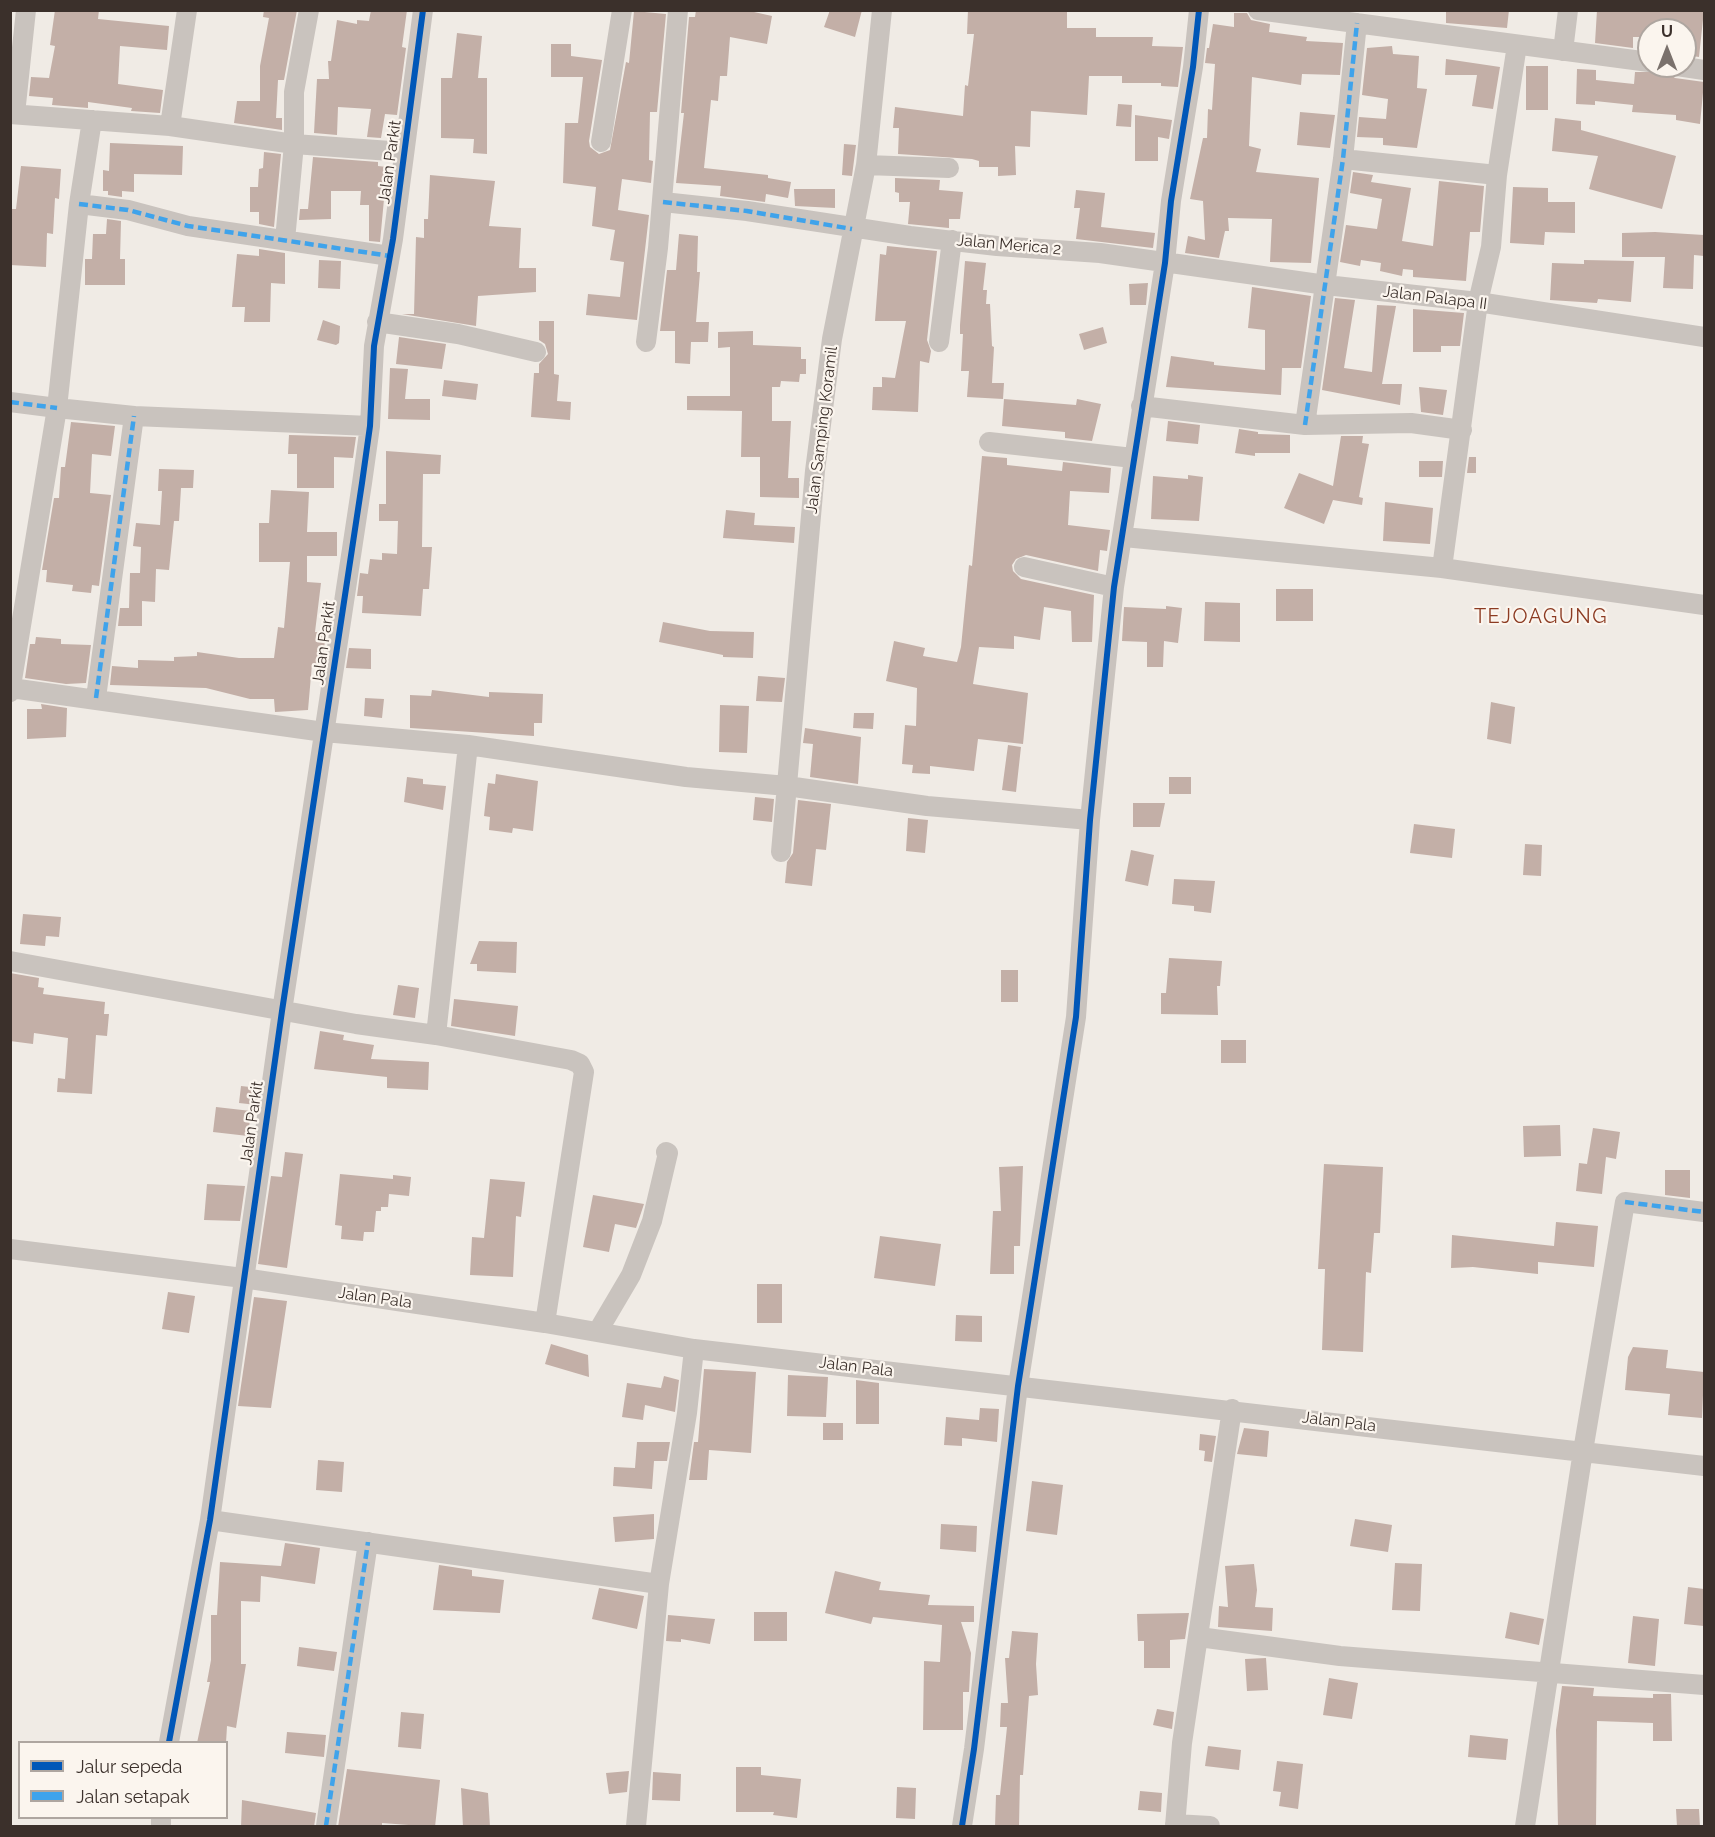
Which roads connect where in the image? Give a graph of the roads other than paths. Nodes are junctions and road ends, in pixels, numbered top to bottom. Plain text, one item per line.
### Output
1 (26, 10) edge
2 (187, 10) edge
3 (309, 10) edge
4 (423, 10) edge
5 (622, 10) edge
6 (678, 10) edge
7 (882, 10) edge
8 (1199, 10) edge
9 (1258, 10) edge
10 (1569, 10) edge
11 (1357, 23) junction
12 (1517, 45) junction
13 (1563, 51) junction
14 (1637, 60) edge
15 (13, 114) edge
16 (92, 120) junction
17 (170, 126) junction
18 (601, 142) dead end
19 (294, 144) junction
20 (404, 152) junction
21 (1343, 159) junction
22 (866, 165) junction
23 (949, 168) dead end
24 (1497, 175) junction
25 (663, 202) junction
26 (79, 204) junction
27 (852, 229) junction
28 (285, 240) junction
29 (952, 240) junction
30 (390, 256) junction
31 (1165, 262) junction
32 (1326, 285) junction
33 (1478, 302) junction
34 (377, 322) junction
35 (1704, 337) edge
36 (646, 342) dead end
37 (939, 342) dead end
38 (536, 352) dead end
39 (10, 402) edge
40 (1142, 406) junction
41 (57, 408) junction
42 (134, 416) junction
43 (1305, 425) junction
44 (370, 426) junction
45 (1462, 430) junction
46 (988, 442) dead end
47 (1133, 458) junction
48 (1124, 537) junction
49 (1024, 567) dead end
50 (1442, 568) junction
51 (1114, 587) junction
52 (1704, 605) edge
53 (11, 690) edge
54 (96, 698) junction
55 (324, 732) junction
56 (468, 745) junction
57 (787, 786) junction
58 (1090, 820) junction
59 (781, 852) dead end
60 (10, 961) edge
61 (282, 1011) junction
62 (436, 1035) junction
63 (666, 1152) dead end
64 (1704, 1212) edge
65 (10, 1249) edge
66 (243, 1278) junction
67 (545, 1323) junction
68 (598, 1331) junction
69 (694, 1349) junction
70 (1018, 1386) junction
71 (1232, 1409) junction
72 (1583, 1451) junction
73 (1704, 1466) edge
74 (210, 1520) junction
75 (368, 1542) junction
76 (659, 1584) junction
77 (1199, 1637) junction
78 (1549, 1673) junction
79 (1704, 1685) edge
80 (169, 1741) edge
81 (1175, 1825) edge
82 (326, 1827) edge
83 (636, 1827) edge
84 (962, 1827) edge
85 (1210, 1827) edge
86 (1525, 1827) edge

1 - 15 street
2 - 17 street
3 - 19 street
4 - 20 street, Jalan Parkit
5 - 18 street
6 - 25 street
7 - 22 street, Jalan Samping Koramil
8 - 31 street
9 - 11 street
10 - 13 street
11 - 12 street
11 - 21 street
12 - 13 street
12 - 24 street
13 - 14 street
15 - 16 street
16 - 17 street
16 - 26 street
17 - 19 street
19 - 20 street
19 - 28 street
20 - 30 street, Jalan Parkit
21 - 24 street
21 - 32 street
22 - 23 street
22 - 27 street, Jalan Samping Koramil
24 - 33 street
25 - 27 street, Jalan Merica 2
25 - 36 street
26 - 28 street
26 - 41 street
27 - 29 street, Jalan Merica 2
27 - 57 street, Jalan Samping Koramil
28 - 30 street
29 - 31 street, Jalan Merica 2
29 - 37 street
30 - 34 street, Jalan Parkit
31 - 32 street, Jalan Palapa II
31 - 40 street
32 - 33 street, Jalan Palapa II
32 - 43 street
33 - 35 street, Jalan Palapa II
33 - 45 street
34 - 38 street
34 - 44 street, Jalan Parkit
39 - 41 street
40 - 43 street
40 - 47 street
41 - 42 street
41 - 53 street
42 - 44 street
42 - 54 street
43 - 45 street
44 - 55 street, Jalan Parkit
45 - 50 street
46 - 47 street
47 - 48 street
48 - 50 street
48 - 51 street
49 - 51 street
50 - 52 street
51 - 58 street
53 - 54 street
54 - 55 street
55 - 56 street
55 - 61 street, Jalan Parkit
56 - 57 street
56 - 62 street
57 - 58 street
57 - 59 street, Jalan Samping Koramil
58 - 70 street
60 - 61 street
61 - 62 street
61 - 66 street, Jalan Parkit
62 - 67 street
63 - 68 street
64 - 72 street
65 - 66 street, Jalan Pala
66 - 67 street, Jalan Pala
66 - 74 street, Jalan Parkit
67 - 68 street, Jalan Pala
68 - 69 street, Jalan Pala
69 - 70 street, Jalan Pala
69 - 76 street
70 - 71 street, Jalan Pala
70 - 84 street
71 - 72 street, Jalan Pala
71 - 77 street
72 - 73 street, Jalan Pala
72 - 78 street
74 - 75 street
74 - 80 street, Jalan Parkit
75 - 76 street
75 - 82 street
76 - 83 street
77 - 78 street
77 - 81 street
78 - 79 street
78 - 86 street
81 - 85 street

